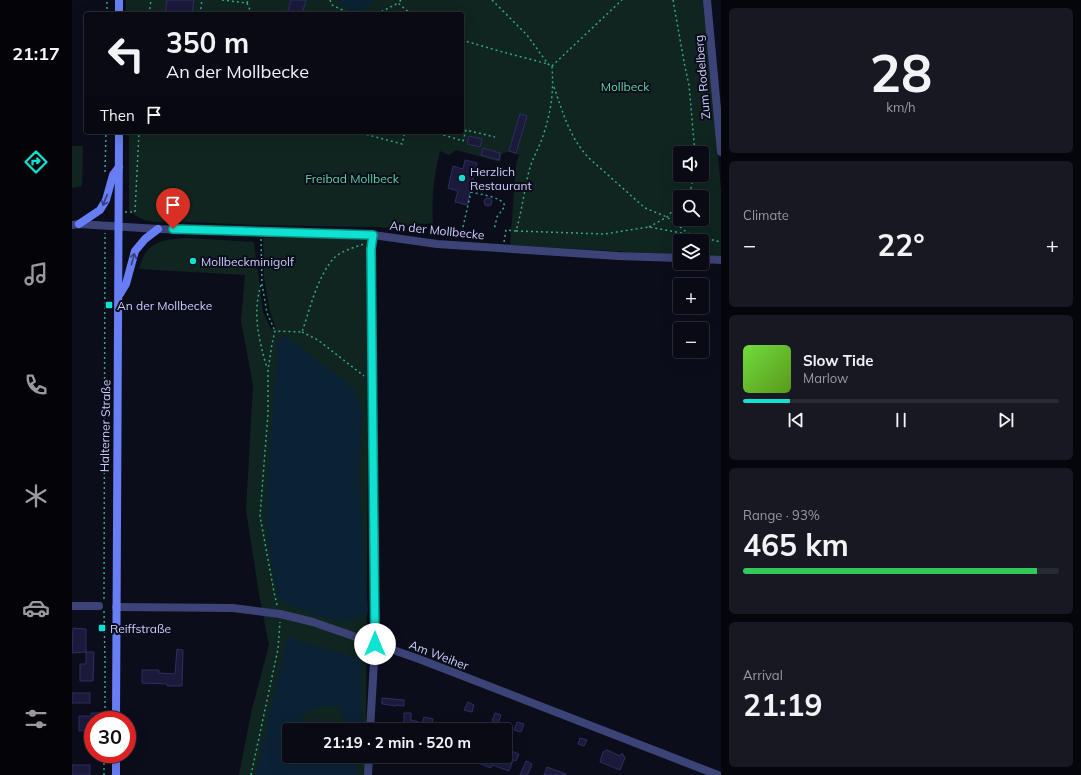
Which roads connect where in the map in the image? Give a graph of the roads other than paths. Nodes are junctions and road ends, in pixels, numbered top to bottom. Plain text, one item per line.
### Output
1 (119, 0) edge
2 (707, 0) edge
3 (119, 12) edge
4 (119, 134) edge
5 (721, 152) edge
6 (119, 167) junction
7 (76, 224) edge
8 (119, 226) junction
9 (158, 229) junction
10 (373, 235) junction
11 (673, 258) edge
12 (709, 259) edge
13 (721, 260) edge
14 (119, 295) junction
15 (72, 606) edge
16 (99, 606) dead end
17 (116, 607) junction
18 (375, 644) junction
19 (116, 711) edge
20 (370, 723) edge
21 (116, 763) edge
22 (369, 763) edge
23 (116, 775) edge
24 (368, 775) edge
25 (718, 775) edge

1 - 3 main road
2 - 5 street, Zum Rodelberg
4 - 6 main road, Halterner Straße
6 -> 7 main road
6 - 8 main road, Halterner Straße
7 - 8 street, An der Mollbecke
8 - 9 street, An der Mollbecke
8 - 14 main road, Halterner Straße
9 - 10 street, An der Mollbecke
14 -> 9 main road
10 - 11 street, An der Mollbecke
10 - 18 street
12 - 13 street
14 - 17 main road, Halterner Straße
15 - 16 street
17 - 18 street, Am Weiher
17 - 19 main road, Halterner Straße
18 - 20 street
18 - 25 street, Am Weiher
21 - 23 main road
22 - 24 street

